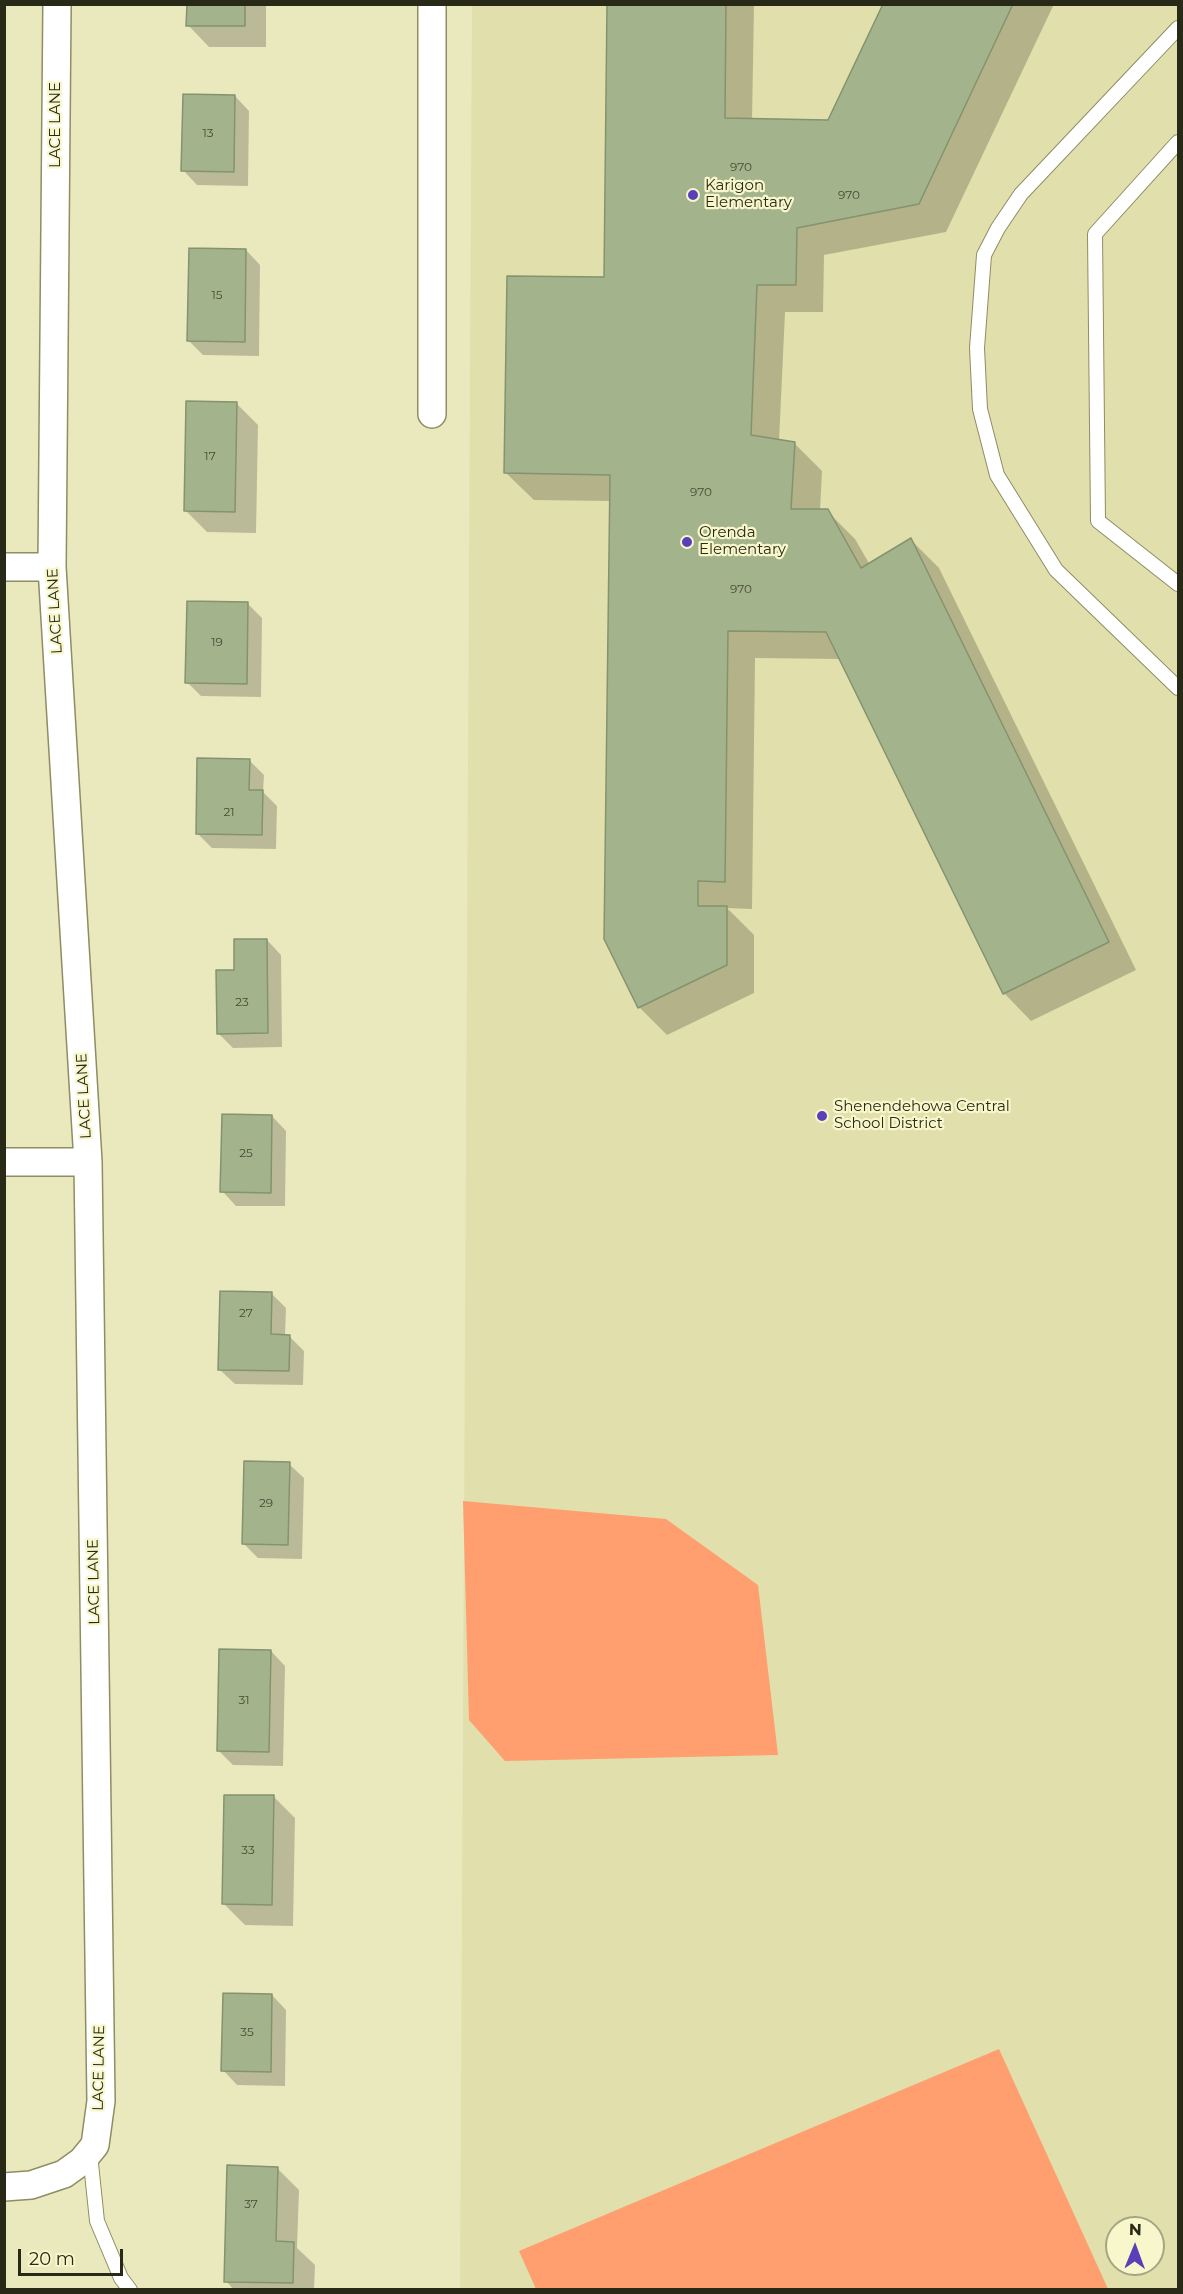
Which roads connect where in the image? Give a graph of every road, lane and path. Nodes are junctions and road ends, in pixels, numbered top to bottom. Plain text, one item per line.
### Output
1 (57, 4) edge
2 (432, 4) edge
3 (1179, 28) edge
4 (1179, 142) edge
5 (432, 414) dead end
6 (4, 567) edge
7 (52, 567) junction
8 (1179, 584) edge
9 (1179, 688) edge
10 (4, 1162) edge
11 (88, 1162) junction
12 (89, 2152) junction
13 (4, 2187) edge
14 (130, 2289) edge

1 - 7 street, LACE LANE
2 - 5 street
3 - 9 lane
4 - 8 lane
6 - 7 street
7 - 11 street, LACE LANE
10 - 11 street
11 - 12 street, LACE LANE
12 - 13 street, LACE LANE
12 - 14 lane

